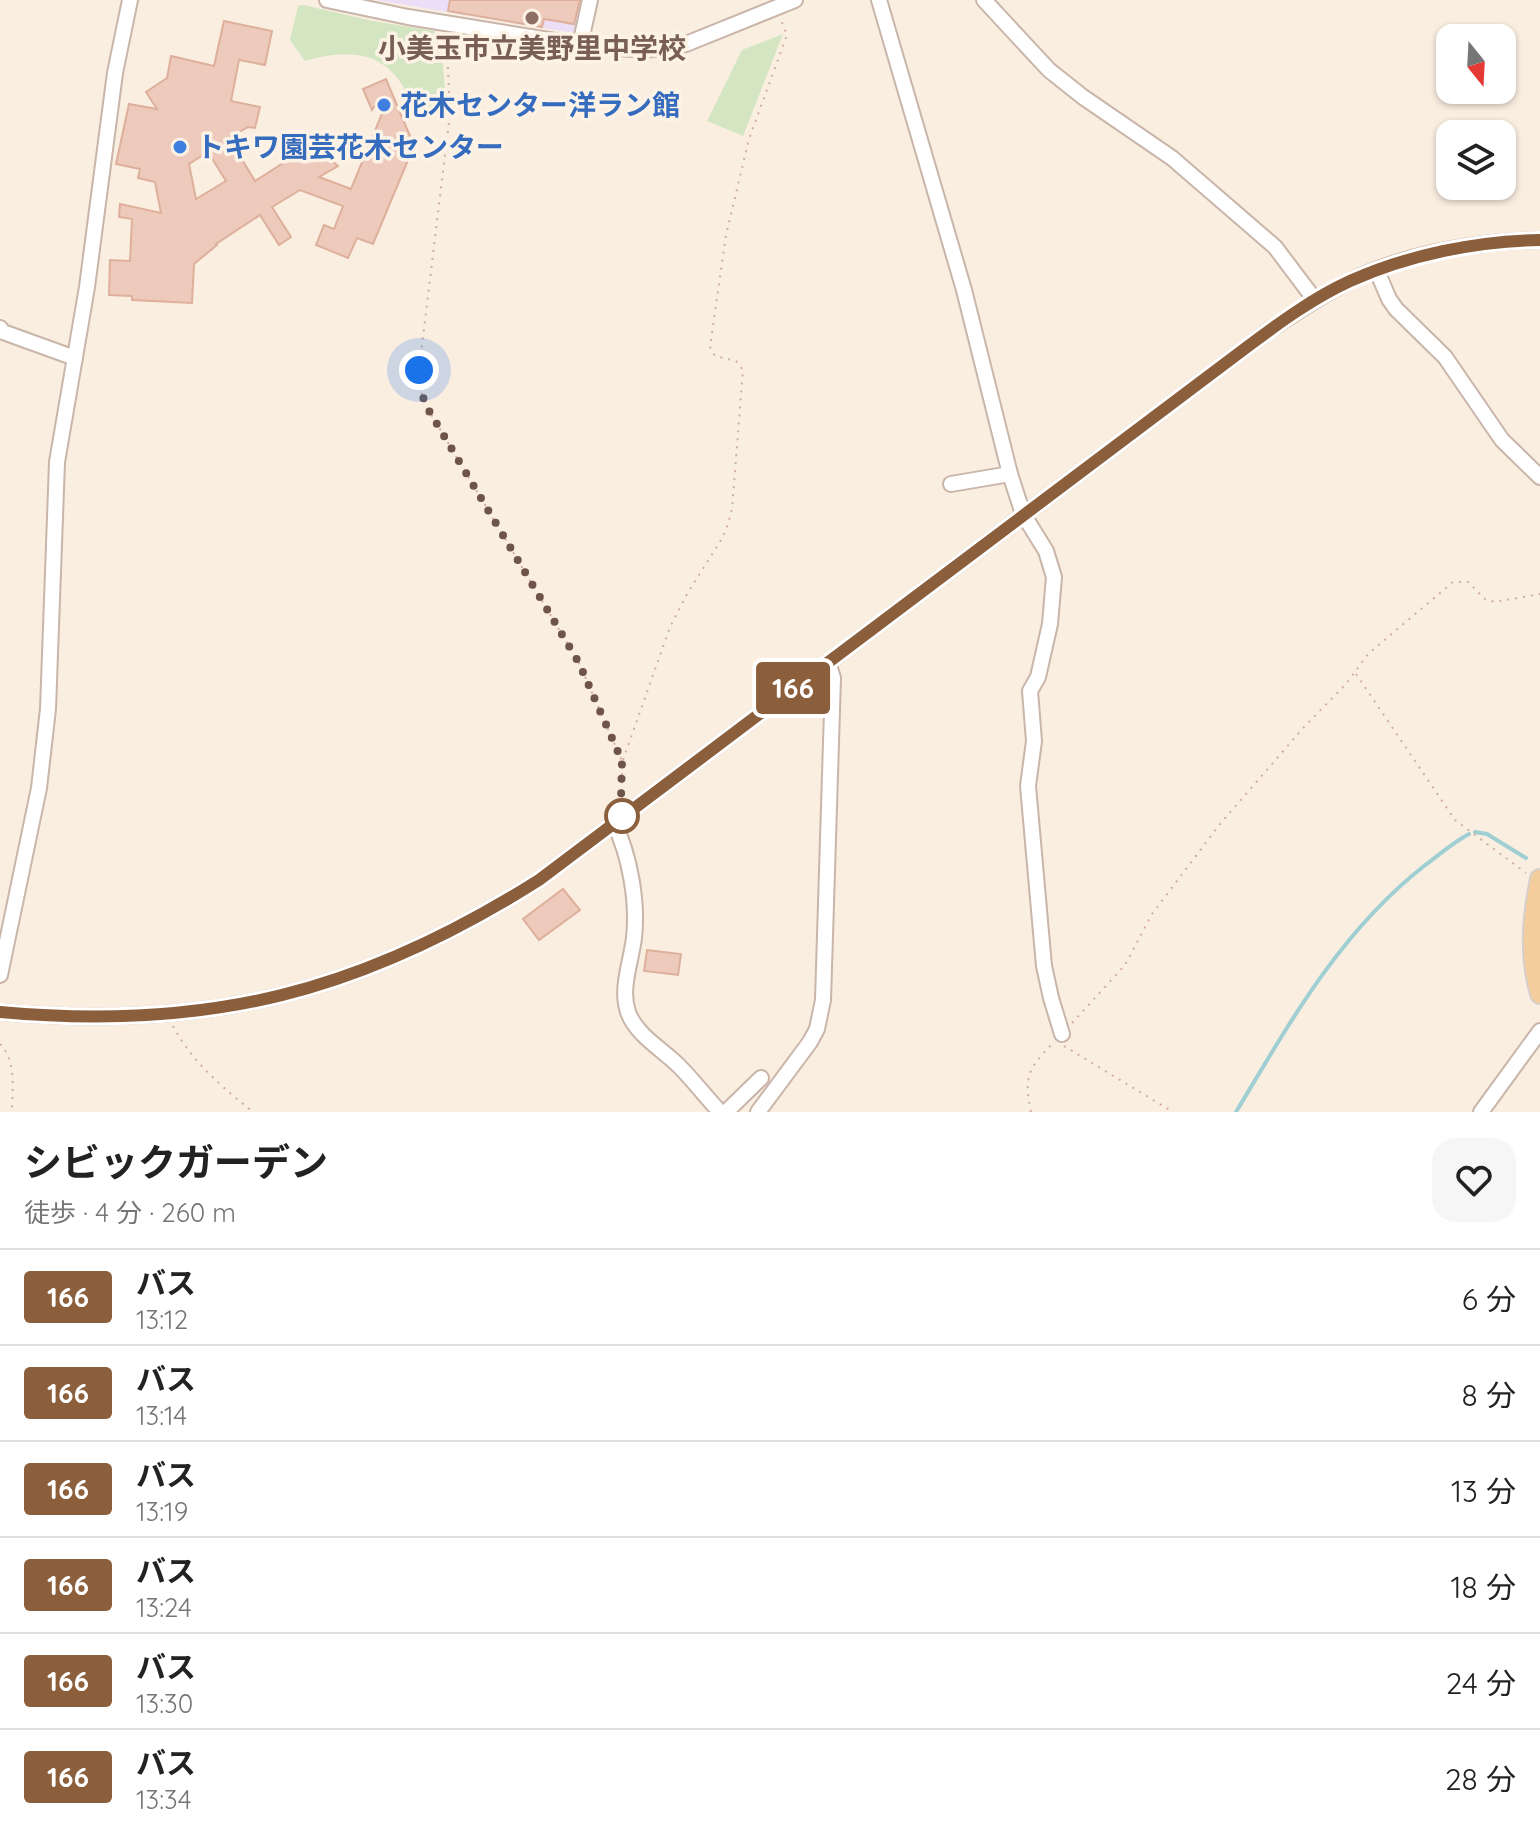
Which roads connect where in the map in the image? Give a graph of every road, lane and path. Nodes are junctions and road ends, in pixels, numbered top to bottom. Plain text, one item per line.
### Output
1 (130, 0) edge
2 (327, 0) edge
3 (590, 0) edge
4 (795, 0) edge
5 (879, 0) edge
6 (984, 0) edge
7 (775, 8) junction
8 (441, 23) junction
9 (580, 45) junction
10 (1540, 240) edge
11 (1377, 271) junction
12 (1315, 300) junction
13 (1, 331) edge
14 (75, 358) junction
15 (1010, 474) junction
16 (1540, 477) edge
17 (951, 484) dead end
18 (1023, 514) junction
19 (1540, 594) edge
20 (828, 662) junction
21 (1355, 673) junction
22 (622, 761) junction
23 (619, 819) junction
24 (1539, 882) edge
25 (0, 975) edge
26 (1540, 994) edge
27 (0, 1012) edge
28 (169, 1015) junction
29 (1540, 1031) edge
30 (1062, 1034) joint
31 (0, 1044) edge
32 (761, 1078) dead end
33 (12, 1112) edge
34 (253, 1112) edge
35 (720, 1112) edge
36 (726, 1112) edge
37 (758, 1112) edge
38 (1031, 1112) edge
39 (1173, 1112) edge
40 (1481, 1112) edge

1 - 14 street
2 - 8 street
3 - 9 street
4 - 7 street
5 - 15 street
6 - 12 street
7 - 9 street
7 - 22 path
8 - 9 street
8 - 22 path
10 - 11 street
11 - 12 street
11 - 16 street
12 - 18 street
13 - 14 street
14 - 25 street
15 - 17 street
15 - 18 street
18 - 20 street
18 - 30 street
19 - 21 path
20 - 23 street
20 - 37 street
21 - 24 path
21 - 30 path
22 - 23 path
23 - 28 street
23 - 35 street
24 - 26 main road
27 - 28 street
28 - 34 path
29 - 40 street
31 - 33 path
32 - 36 street
38 - 39 path

